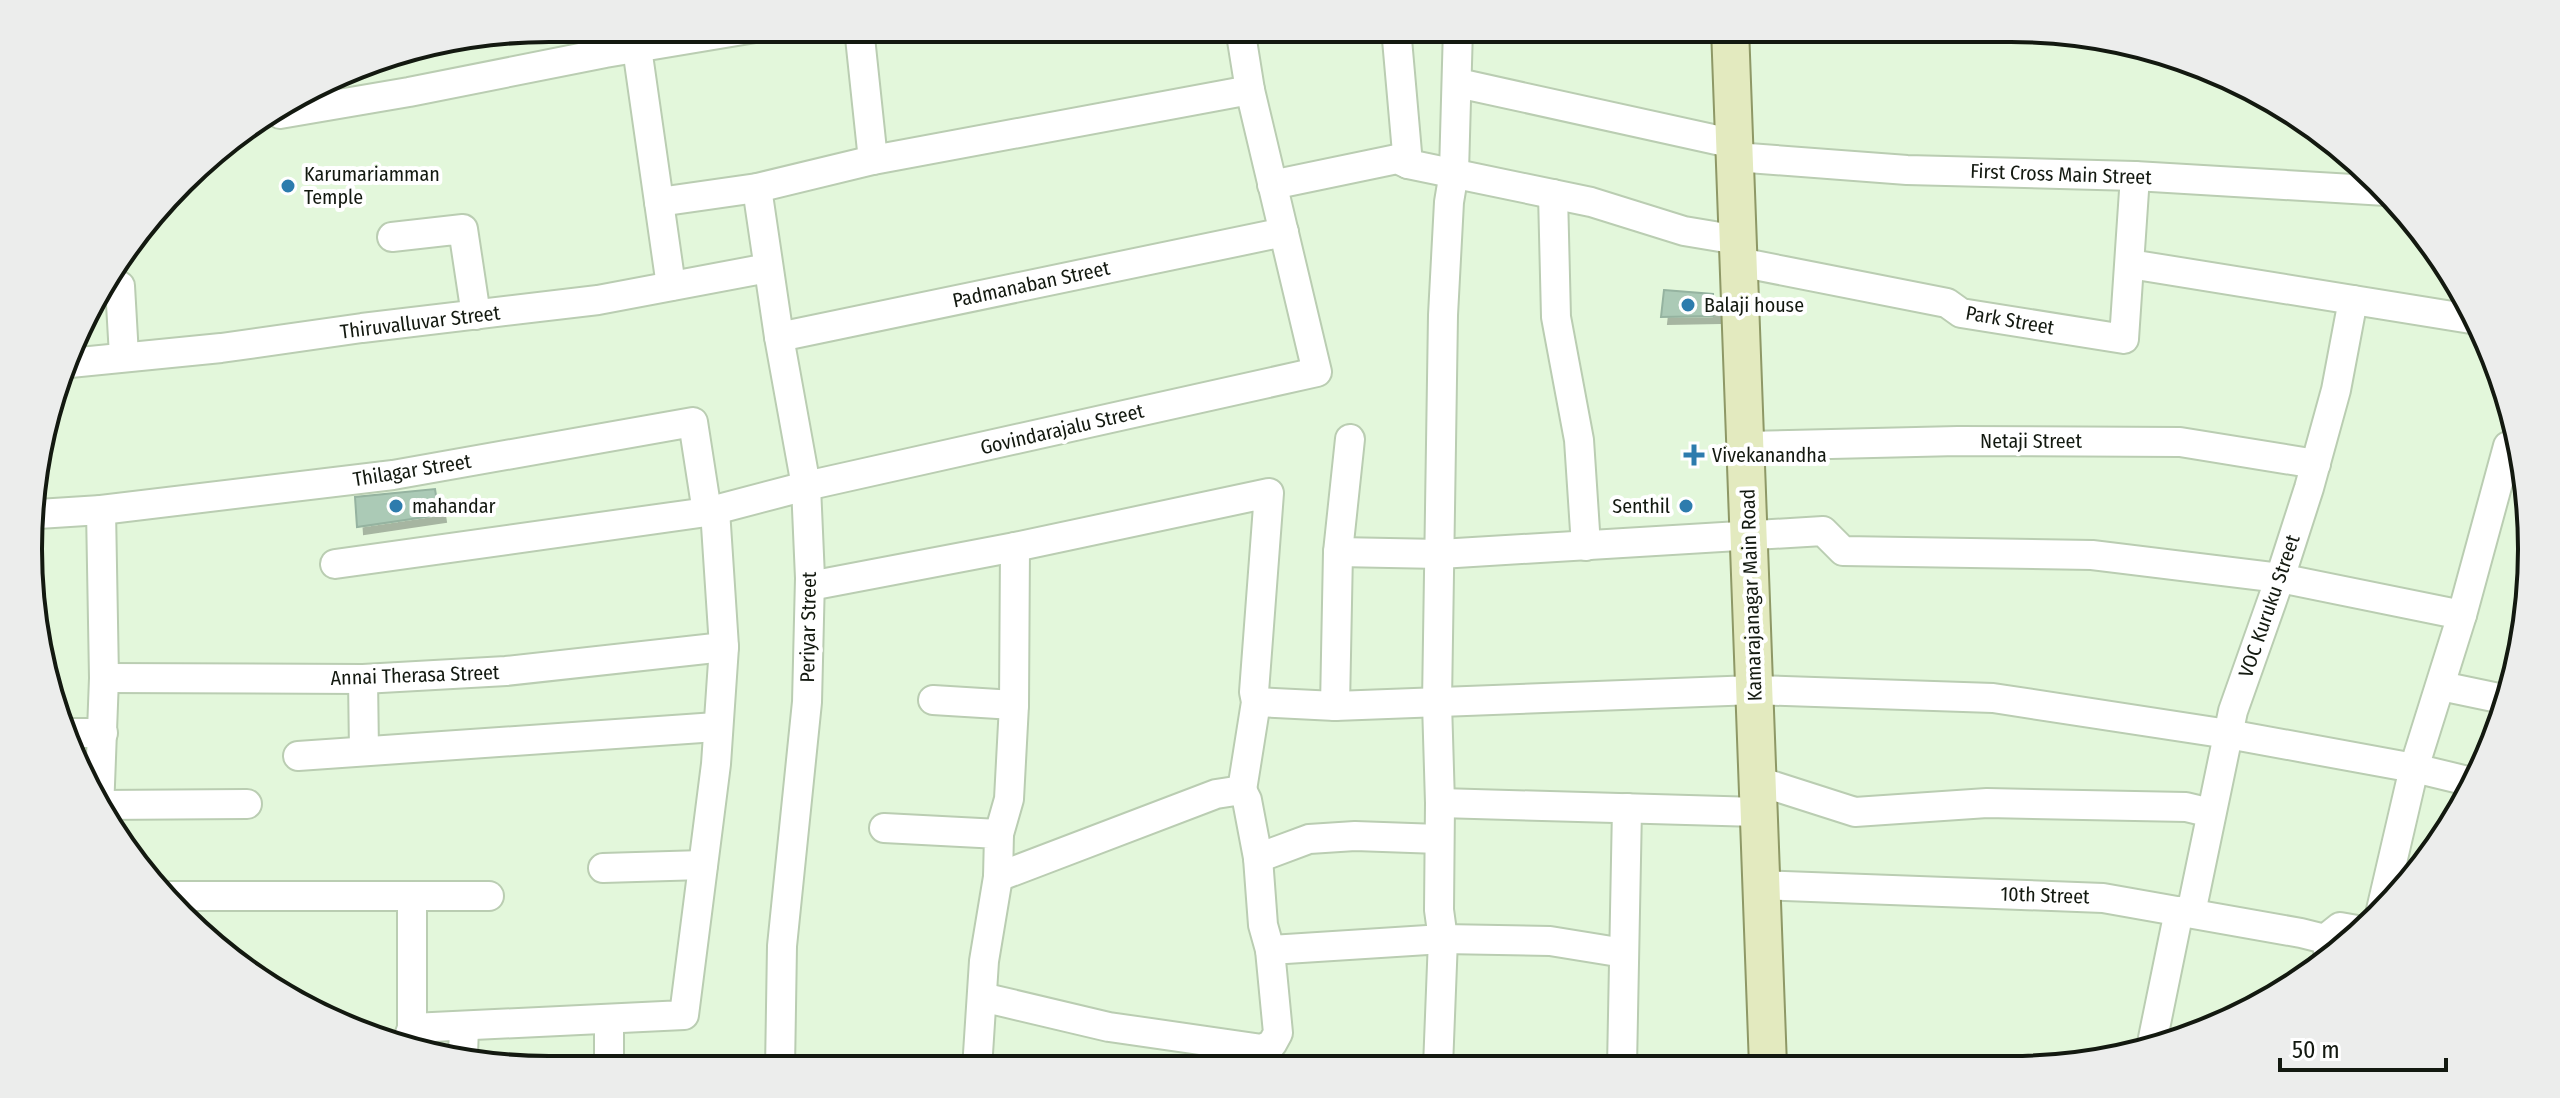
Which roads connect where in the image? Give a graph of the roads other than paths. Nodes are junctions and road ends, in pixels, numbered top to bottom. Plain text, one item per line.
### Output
1 (672, 42) edge
2 (860, 42) edge
3 (1242, 42) edge
4 (1397, 42) edge
5 (1458, 42) edge
6 (1731, 42) edge
7 (637, 48) junction
8 (1458, 83) junction
9 (1250, 90) junction
10 (291, 112) edge
11 (1735, 150) junction
12 (873, 160) junction
13 (1408, 164) junction
14 (1454, 172) junction
15 (2135, 176) junction
16 (1272, 185) junction
17 (757, 188) junction
18 (2370, 190) edge
19 (1553, 194) junction
20 (659, 202) junction
21 (1284, 232) junction
22 (392, 237) dead end
23 (1738, 251) junction
24 (2130, 264) junction
25 (768, 268) junction
26 (117, 283) edge
27 (671, 286) junction
28 (2353, 300) junction
29 (476, 315) junction
30 (2462, 318) edge
31 (779, 337) junction
32 (124, 356) junction
33 (78, 362) edge
34 (1350, 439) dead end
35 (1745, 446) junction
36 (2508, 448) edge
37 (2316, 464) junction
38 (806, 486) junction
39 (101, 510) junction
40 (711, 511) junction
41 (43, 514) edge
42 (1748, 535) junction
43 (1586, 546) junction
44 (1015, 547) junction
45 (1338, 552) junction
46 (1440, 554) junction
47 (335, 564) dead end
48 (2280, 578) junction
49 (810, 586) junction
50 (2462, 615) junction
51 (724, 647) junction
52 (104, 678) junction
53 (363, 679) junction
54 (2441, 686) junction
55 (1754, 690) junction
56 (2496, 697) edge
57 (933, 700) dead end
58 (1256, 702) junction
59 (1437, 703) junction
60 (1014, 705) junction
61 (1335, 706) junction
62 (716, 727) junction
63 (77, 733) edge
64 (103, 733) junction
65 (2228, 734) junction
66 (364, 751) junction
67 (298, 756) dead end
68 (2414, 768) junction
69 (2462, 780) edge
70 (100, 784) edge
71 (1242, 790) junction
72 (1758, 796) junction
73 (1440, 803) junction
74 (247, 804) dead end
75 (113, 808) edge
76 (1627, 808) junction
77 (2211, 813) junction
78 (884, 828) dead end
79 (999, 834) junction
80 (1439, 839) junction
81 (1258, 858) junction
82 (703, 865) junction
83 (603, 868) dead end
84 (998, 877) junction
85 (1761, 885) junction
86 (2386, 890) edge
87 (179, 896) edge
88 (489, 896) dead end
89 (412, 897) junction
90 (2185, 912) junction
91 (2347, 928) edge
92 (1443, 939) junction
93 (2332, 941) edge
94 (2325, 947) edge
95 (1270, 950) junction
96 (1624, 953) junction
97 (982, 997) junction
98 (609, 1019) junction
99 (464, 1026) junction
100 (406, 1035) edge
101 (2154, 1035) edge
102 (409, 1036) edge
103 (463, 1048) edge
104 (609, 1056) edge
105 (780, 1056) edge
106 (978, 1056) edge
107 (1438, 1056) edge
108 (1622, 1056) edge
109 (1768, 1056) edge

1 - 7 street
2 - 12 street
3 - 9 street
4 - 13 street
5 - 8 street
6 - 11 main road, Kamarajanagar Main Road
7 - 10 street
7 - 20 street
8 - 11 street, First Cross Main Street
8 - 14 street
9 - 12 street
9 - 16 street
11 - 15 street, First Cross Main Street
11 - 23 main road, Kamarajanagar Main Road
12 - 17 street
13 - 14 street
13 - 16 street
14 - 19 street
14 - 46 street
15 - 18 street, First Cross Main Street
15 - 24 street, Park Street
16 - 21 street
17 - 20 street
17 - 25 street, Periyar Street
19 - 23 street
19 - 43 street
20 - 27 street
21 - 31 street, Padmanaban Street
21 - 38 street, Govindarajalu Street
22 - 29 street
23 - 24 street, Park Street
23 - 35 main road, Kamarajanagar Main Road
24 - 28 street
25 - 27 street, Thiruvalluvar Street
25 - 31 street, Periyar Street
26 - 32 street
27 - 29 street, Thiruvalluvar Street
28 - 30 street
28 - 37 street, VOC Kuruku Street
29 - 32 street, Thiruvalluvar Street
31 - 38 street, Periyar Street
32 - 33 street, Thiruvalluvar Street
34 - 45 street
35 - 37 street, Netaji Street
35 - 42 main road, Kamarajanagar Main Road
36 - 50 street
37 - 48 street, VOC Kuruku Street
38 - 40 street, Govindarajalu Street
38 - 49 street, Periyar Street
39 - 40 street, Thilagar Street
39 - 41 street, Thilagar Street
39 - 52 street
40 - 47 street, Govindarajalu Street
40 - 51 street
42 - 43 street
42 - 48 street
42 - 55 main road, Kamarajanagar Main Road
43 - 46 street
44 - 49 street
44 - 58 street
44 - 60 street
45 - 46 street
45 - 61 street
46 - 59 street
48 - 50 street
48 - 65 street, VOC Kuruku Street
49 - 105 street, Periyar Street
50 - 54 street
51 - 53 street, Annai Therasa Street
51 - 62 street
52 - 53 street, Annai Therasa Street
52 - 64 street
53 - 66 street
54 - 56 street
54 - 68 street
55 - 59 street
55 - 65 street
55 - 72 main road, Kamarajanagar Main Road
57 - 60 street
58 - 61 street
58 - 71 street
59 - 61 street
59 - 73 street
60 - 79 street
62 - 66 street
62 - 82 street
63 - 64 street
64 - 70 street
65 - 68 street
65 - 77 street, VOC Kuruku Street
66 - 67 street
68 - 69 street
68 - 86 street
71 - 81 street
71 - 84 street
72 - 76 street
72 - 77 street
72 - 85 main road, Kamarajanagar Main Road
73 - 76 street
73 - 80 street
74 - 75 street
76 - 96 street
77 - 90 street, VOC Kuruku Street
78 - 79 street
79 - 84 street
80 - 81 street
80 - 92 street
81 - 95 street
82 - 83 street
82 - 98 street
84 - 97 street
85 - 90 street, 10th Street
85 - 109 main road, Kamarajanagar Main Road
87 - 89 street
88 - 89 street
89 - 100 street
90 - 94 street, 10th Street
90 - 101 street, VOC Kuruku Street
91 - 93 street, 10th Street
92 - 95 street
92 - 96 street
92 - 107 street
95 - 97 street
96 - 108 street
97 - 106 street
98 - 99 street
98 - 104 street
99 - 102 street
99 - 103 street

